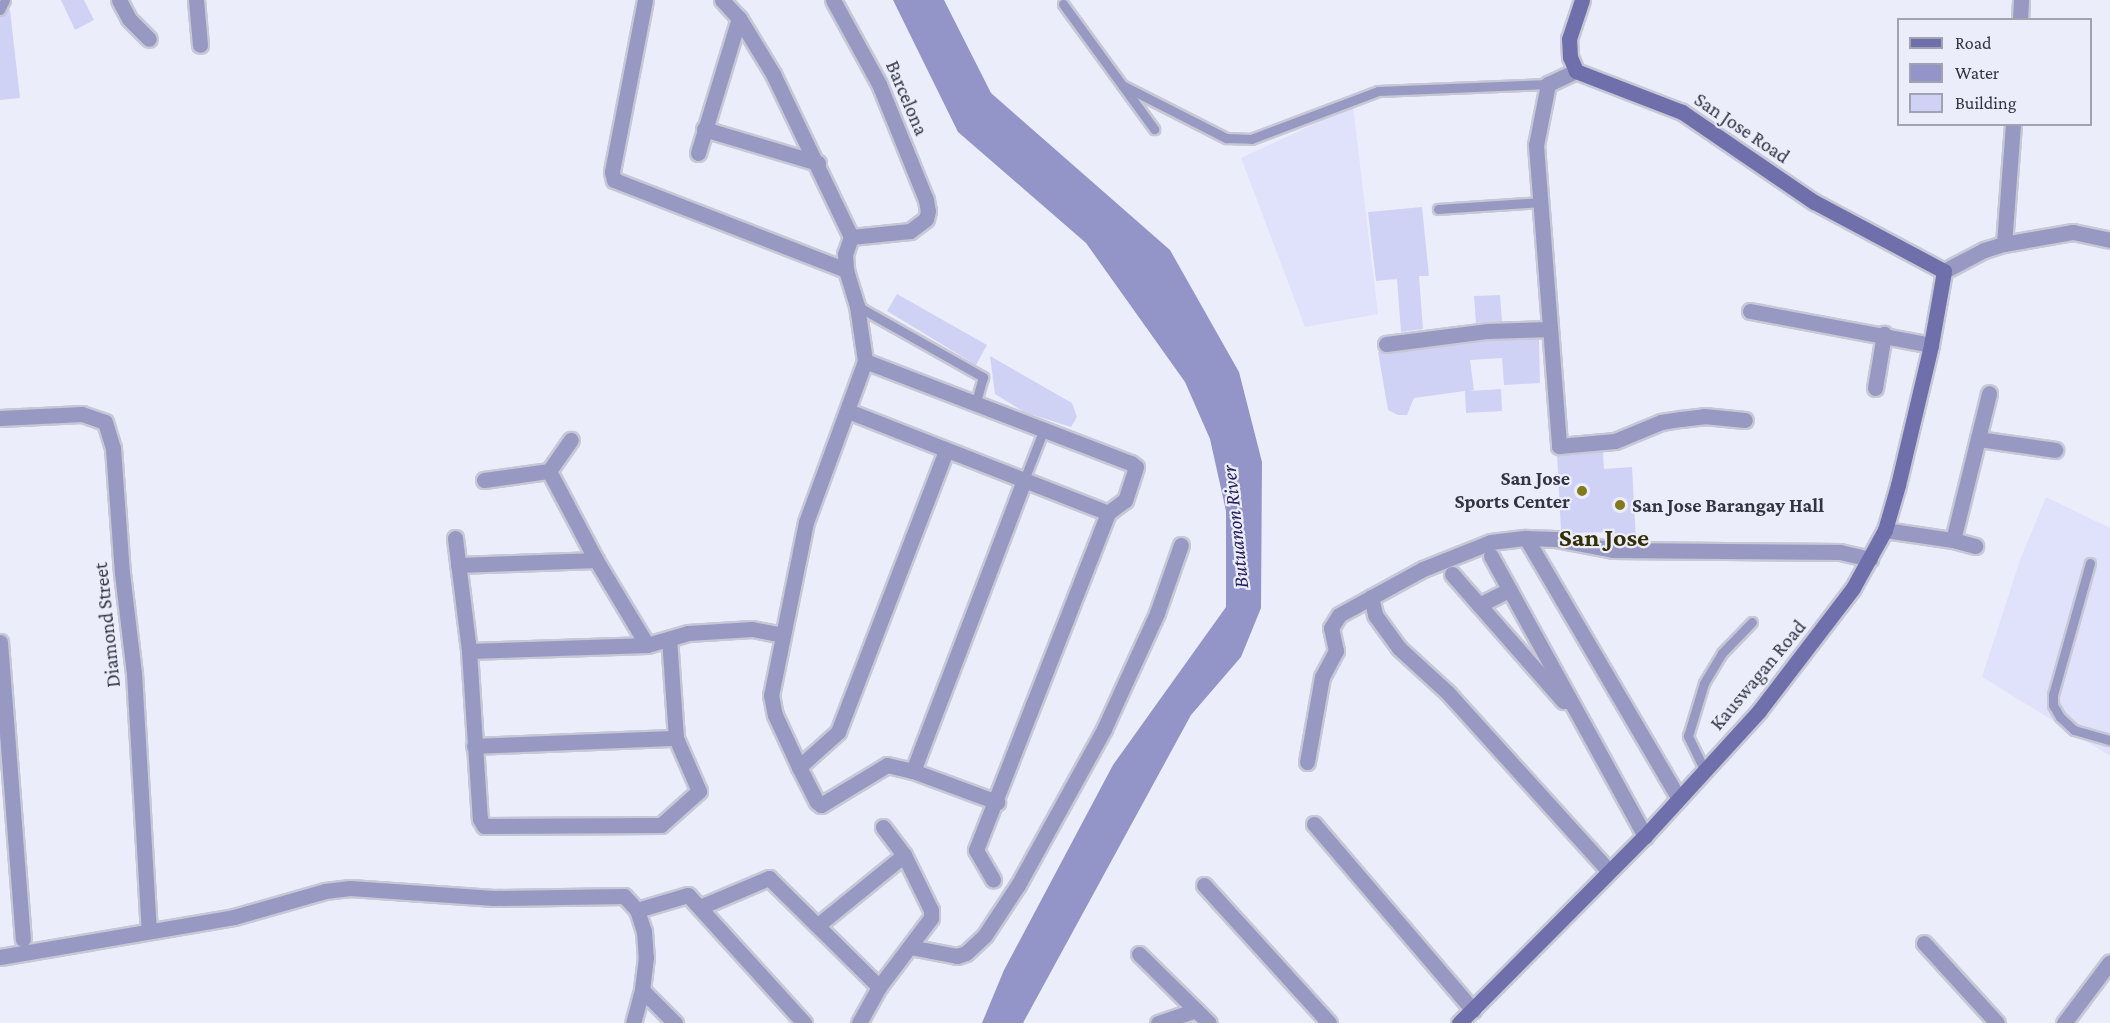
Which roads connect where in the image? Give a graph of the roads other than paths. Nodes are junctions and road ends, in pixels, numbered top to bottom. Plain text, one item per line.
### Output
1 (5, 0) edge
2 (119, 0) edge
3 (196, 0) edge
4 (645, 0) edge
5 (722, 0) edge
6 (832, 0) edge
7 (1582, 0) edge
8 (2021, 0) edge
9 (1063, 4) dead end
10 (0, 10) edge
11 (739, 18) junction
12 (2020, 18) edge
13 (149, 39) dead end
14 (200, 45) dead end
15 (1576, 71) junction
16 (1122, 84) junction
17 (1548, 84) junction
18 (2013, 126) edge
19 (704, 129) junction
20 (1154, 129) dead end
21 (698, 153) dead end
22 (818, 163) junction
23 (1541, 202) junction
24 (1438, 209) dead end
25 (851, 237) junction
26 (2110, 240) edge
27 (2004, 244) junction
28 (846, 270) junction
29 (1944, 271) junction
30 (857, 306) junction
31 (1750, 311) dead end
32 (1550, 330) junction
33 (1884, 334) junction
34 (1386, 344) dead end
35 (1932, 345) junction
36 (865, 360) junction
37 (1875, 388) dead end
38 (1989, 393) dead end
39 (976, 402) junction
40 (848, 411) junction
41 (0, 418) edge
42 (1745, 420) dead end
43 (1044, 429) junction
44 (1978, 439) junction
45 (571, 440) dead end
46 (946, 450) junction
47 (2055, 450) dead end
48 (549, 471) junction
49 (484, 480) dead end
50 (1024, 480) junction
51 (1108, 513) junction
52 (1885, 530) junction
53 (455, 538) dead end
54 (1526, 538) junction
55 (1953, 540) junction
56 (1181, 545) dead end
57 (1975, 546) dead end
58 (1491, 556) dead end
59 (1869, 559) junction
60 (596, 560) junction
61 (2090, 563) dead end
62 (458, 566) junction
63 (1452, 574) dead end
64 (1509, 590) junction
65 (1371, 597) junction
66 (1479, 605) junction
67 (1752, 622) dead end
68 (782, 635) junction
69 (669, 639) junction
70 (0, 642) edge
71 (647, 645) junction
72 (468, 651) junction
73 (1582, 723) junction
74 (676, 738) junction
75 (2110, 740) edge
76 (474, 746) junction
77 (1307, 762) dead end
78 (799, 767) junction
79 (1704, 769) junction
80 (913, 771) junction
81 (1678, 797) junction
82 (997, 802) junction
83 (1314, 824) dead end
84 (883, 827) dead end
85 (1645, 836) junction
86 (904, 855) junction
87 (1609, 871) junction
88 (993, 880) dead end
89 (1204, 885) dead end
90 (700, 907) junction
91 (637, 910) junction
92 (818, 925) junction
93 (149, 931) junction
94 (23, 939) dead end
95 (1924, 943) dead end
96 (910, 947) junction
97 (1139, 954) dead end
98 (0, 957) edge
99 (2110, 962) edge
100 (879, 987) junction
101 (642, 990) junction
102 (1196, 1010) junction
103 (1473, 1010) junction
104 (633, 1023) edge
105 (675, 1023) edge
106 (804, 1023) edge
107 (859, 1023) edge
108 (1158, 1023) edge
109 (1209, 1023) edge
110 (1329, 1023) edge
111 (1459, 1023) edge
112 (1997, 1023) edge
113 (2064, 1023) edge

1 - 10 lane
2 - 13 street
3 - 14 street
4 - 28 street
5 - 11 street
6 - 25 street, Barcelona
7 - 15 street
8 - 12 street
9 - 16 lane
11 - 19 street
11 - 22 street
15 - 17 street
15 - 29 street, San Jose Road
16 - 17 lane
16 - 20 lane
17 - 23 street
18 - 27 street
19 - 21 street
19 - 22 street
22 - 25 street
23 - 24 lane
23 - 32 street
25 - 28 street
26 - 27 street
27 - 29 street
28 - 30 street
29 - 35 street, Kauswagan Road
30 - 36 street
30 - 39 lane
31 - 33 street
32 - 34 street
32 - 42 street
33 - 35 street
33 - 37 street
35 - 52 street, Kauswagan Road
36 - 39 street
36 - 40 street
38 - 44 street
39 - 43 street
40 - 46 street
40 - 68 street
41 - 93 street, Diamond Street
43 - 50 lane
43 - 51 street
44 - 47 street
44 - 55 street
45 - 48 street
46 - 50 street
46 - 78 street
48 - 49 street
48 - 60 street
50 - 51 street
50 - 80 street
51 - 82 street
52 - 55 street
52 - 59 street, Kauswagan Road
53 - 62 street
54 - 59 street
54 - 65 street
54 - 81 street
55 - 57 street
56 - 96 street
58 - 64 street
59 - 79 street, Kauswagan Road
60 - 62 street
60 - 71 street
61 - 75 lane
62 - 72 street
63 - 66 street
64 - 66 street
64 - 73 street
65 - 77 street
65 - 87 street
66 - 73 street
67 - 79 lane
68 - 69 street
68 - 78 street
69 - 71 street
69 - 74 street
70 - 94 street
71 - 72 street
72 - 76 street
73 - 85 street
74 - 76 street
74 - 76 street
78 - 80 street
79 - 81 street, Kauswagan Road
80 - 82 street
81 - 85 street, Kauswagan Road
82 - 88 street
83 - 103 street
84 - 86 street
85 - 87 street, Kauswagan Road
86 - 92 street
86 - 96 street
87 - 103 street, Kauswagan Road
89 - 110 street
90 - 91 street
90 - 92 street
90 - 106 street
91 - 93 street
91 - 101 street
92 - 100 street
93 - 98 street
95 - 112 street
96 - 100 street
97 - 102 street
99 - 113 street
100 - 107 street
101 - 104 street
101 - 105 street
102 - 108 street
102 - 109 street
103 - 111 street, Kauswagan Road

